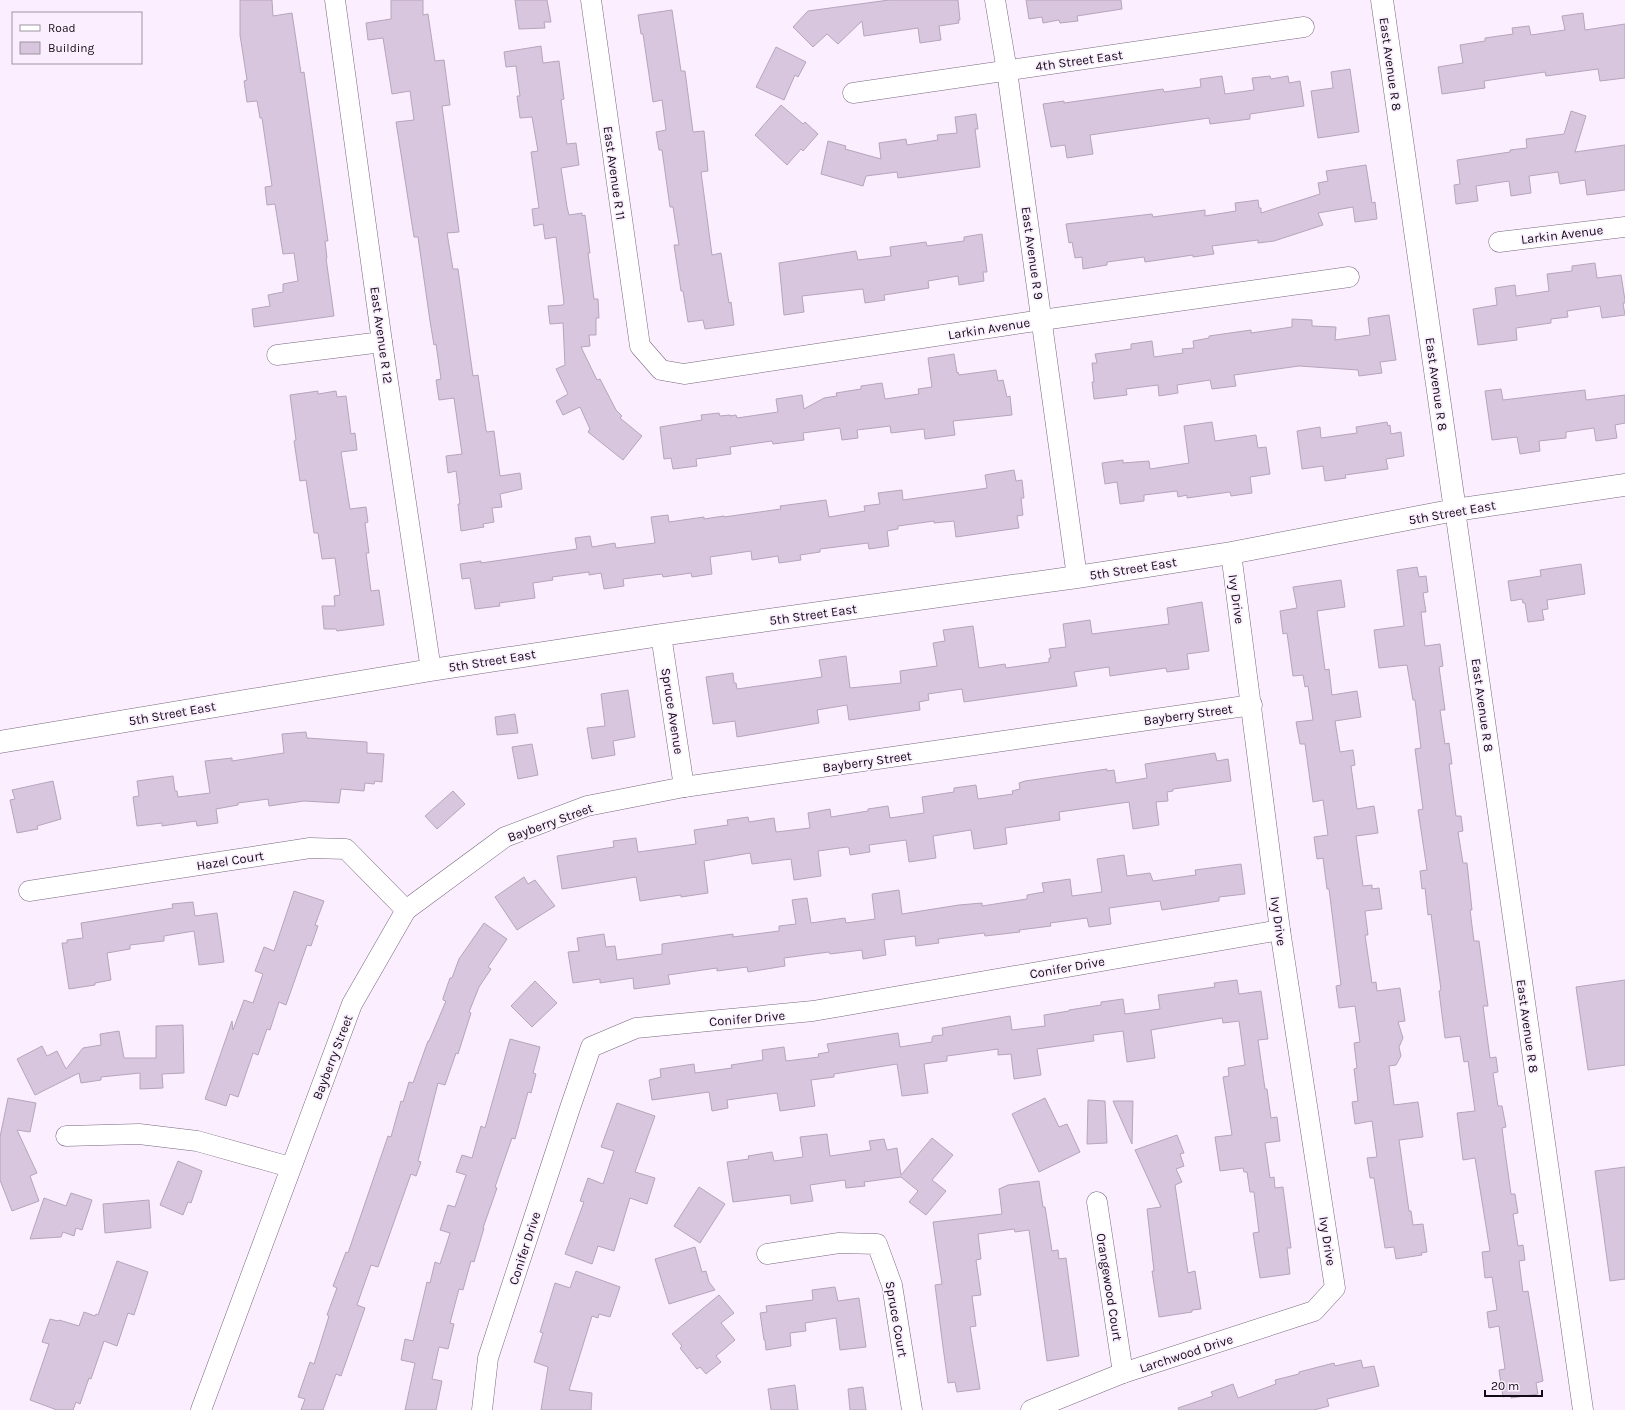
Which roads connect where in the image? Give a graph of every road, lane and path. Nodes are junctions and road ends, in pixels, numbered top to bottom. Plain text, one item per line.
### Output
1 (336, 0) edge
2 (591, 0) edge
3 (995, 0) edge
4 (1382, 0) edge
5 (1304, 27) dead end
6 (1007, 71) junction
7 (853, 93) dead end
8 (1625, 227) edge
9 (1498, 242) dead end
10 (1349, 277) dead end
11 (1042, 320) junction
12 (382, 342) junction
13 (640, 346) joint
14 (277, 355) dead end
15 (1625, 485) edge
16 (1455, 510) junction
17 (1231, 552) junction
18 (1077, 577) junction
19 (661, 635) junction
20 (431, 670) junction
21 (1252, 705) junction
22 (0, 742) edge
23 (684, 787) junction
24 (29, 891) dead end
25 (406, 910) junction
26 (1280, 930) junction
27 (66, 1136) dead end
28 (290, 1167) junction
29 (1097, 1202) dead end
30 (767, 1254) dead end
31 (1335, 1288) joint
32 (1123, 1373) junction
33 (201, 1410) edge
34 (482, 1410) edge
35 (912, 1410) edge
36 (1031, 1410) edge
37 (1583, 1410) edge

1 - 12 street, East Avenue R 12
2 - 13 street, East Avenue R 11
3 - 6 street, East Avenue R 9
4 - 16 street, East Avenue R 8
5 - 6 street, 4th Street East
6 - 7 street, 4th Street East
6 - 11 street, East Avenue R 9
8 - 9 street, Larkin Avenue
10 - 11 street, Larkin Avenue
11 - 13 street, Larkin Avenue
11 - 18 street, East Avenue R 9
12 - 14 street
12 - 20 street, East Avenue R 12
15 - 16 street, 5th Street East
16 - 17 street, 5th Street East
16 - 37 street, East Avenue R 8
17 - 18 street, 5th Street East
17 - 21 street, Ivy Drive
18 - 19 street, 5th Street East
19 - 20 street, 5th Street East
19 - 23 street, Spruce Avenue
20 - 22 street, 5th Street East
21 - 23 street, Bayberry Street
21 - 26 street, Ivy Drive
23 - 25 street, Bayberry Street
24 - 25 street, Hazel Court
25 - 28 street, Bayberry Street
26 - 31 street, Ivy Drive
26 - 34 street, Conifer Drive
27 - 28 street
28 - 33 street, Bayberry Street
29 - 32 street, Orangewood Court
30 - 35 street, Spruce Court
31 - 32 street, Larchwood Drive
32 - 36 street, Larchwood Drive

